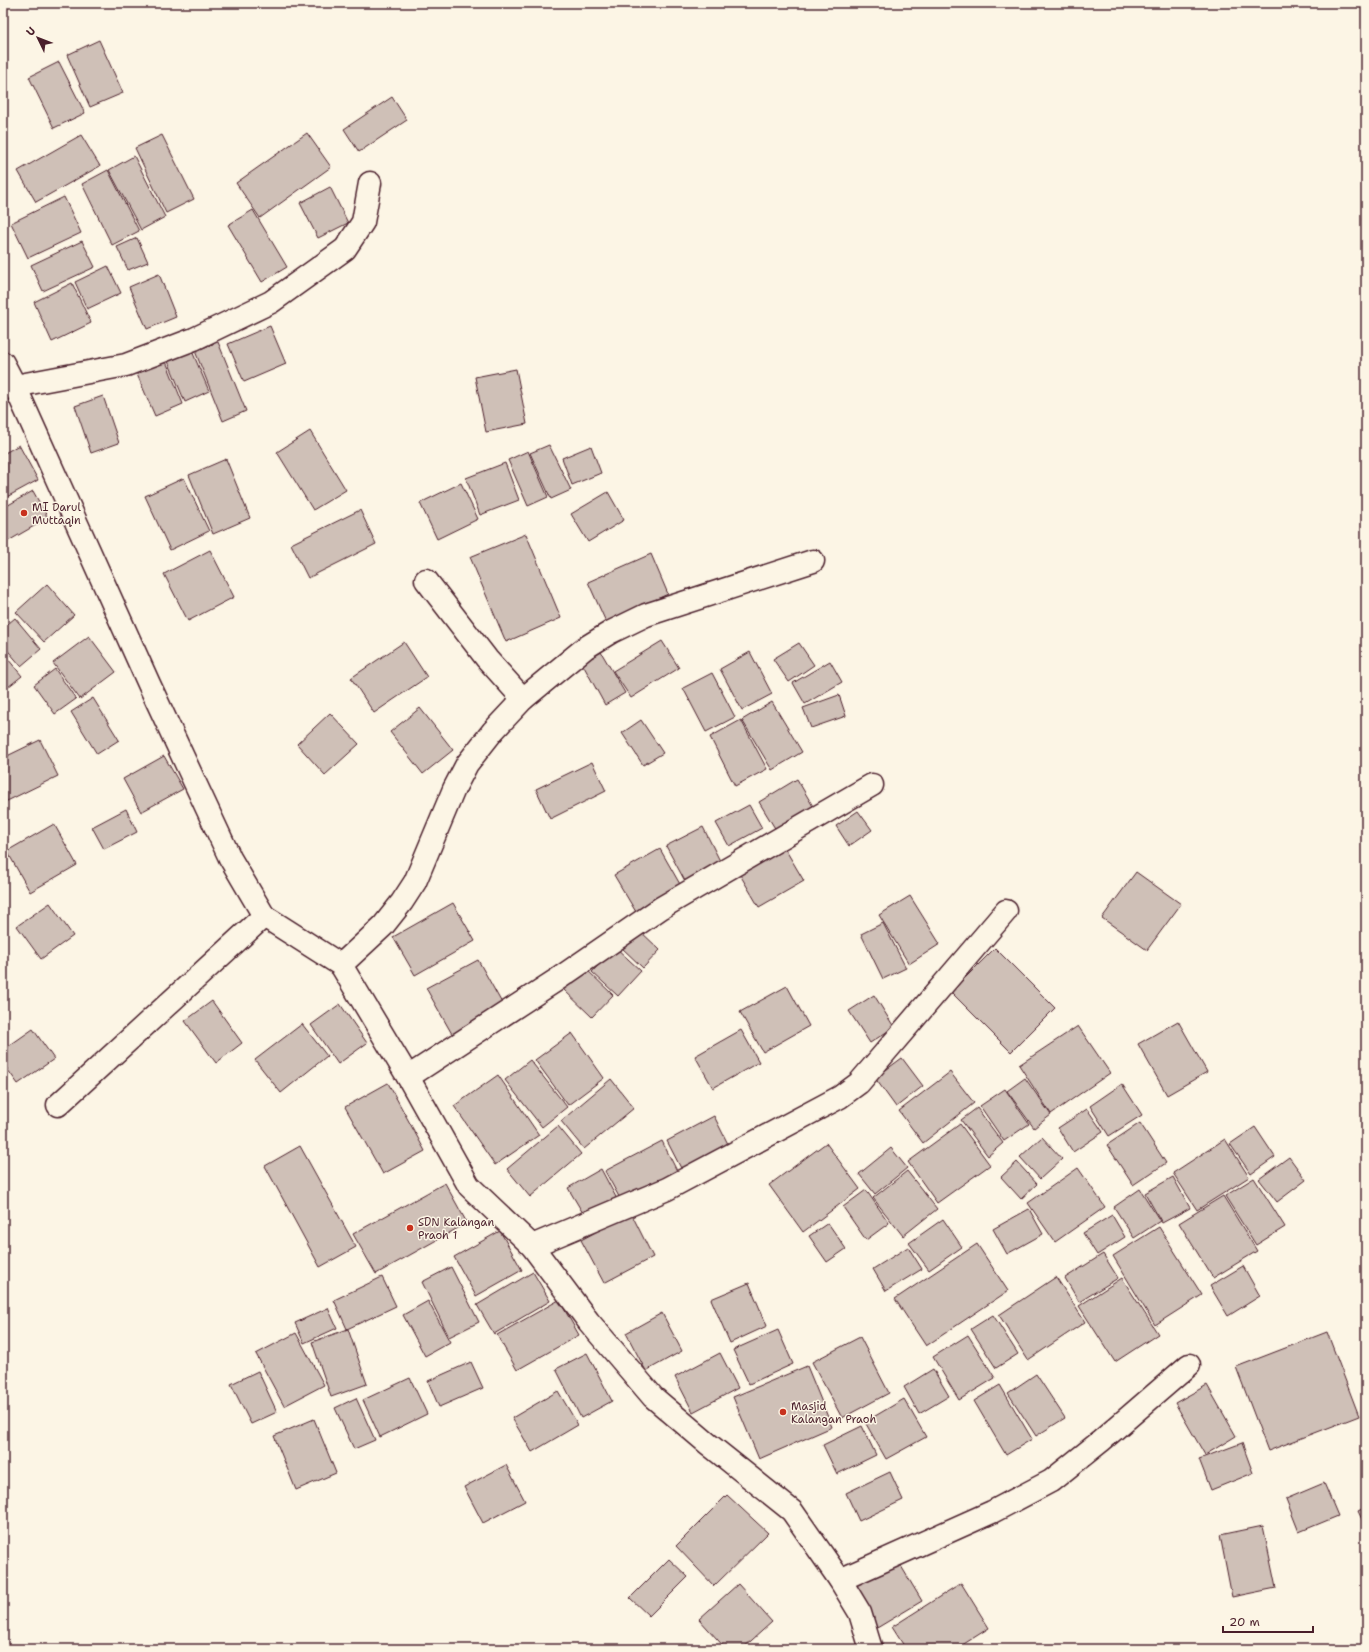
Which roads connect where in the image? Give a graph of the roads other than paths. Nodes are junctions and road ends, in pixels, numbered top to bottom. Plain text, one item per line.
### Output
1 (370, 183) dead end
2 (3, 363) edge
3 (15, 386) junction
4 (813, 562) dead end
5 (426, 580) dead end
6 (523, 699) junction
7 (872, 785) dead end
8 (1006, 911) dead end
9 (264, 916) junction
10 (341, 965) junction
11 (408, 1077) junction
12 (58, 1105) dead end
13 (532, 1246) junction
14 (1189, 1365) dead end
15 (840, 1580) junction
16 (871, 1649) edge

1 - 3 street
2 - 3 street
3 - 9 street
4 - 6 street
5 - 6 street
6 - 10 street
7 - 11 street
8 - 13 street
9 - 10 street
9 - 12 street
10 - 11 street
11 - 13 street
13 - 15 street
14 - 15 street
15 - 16 street

